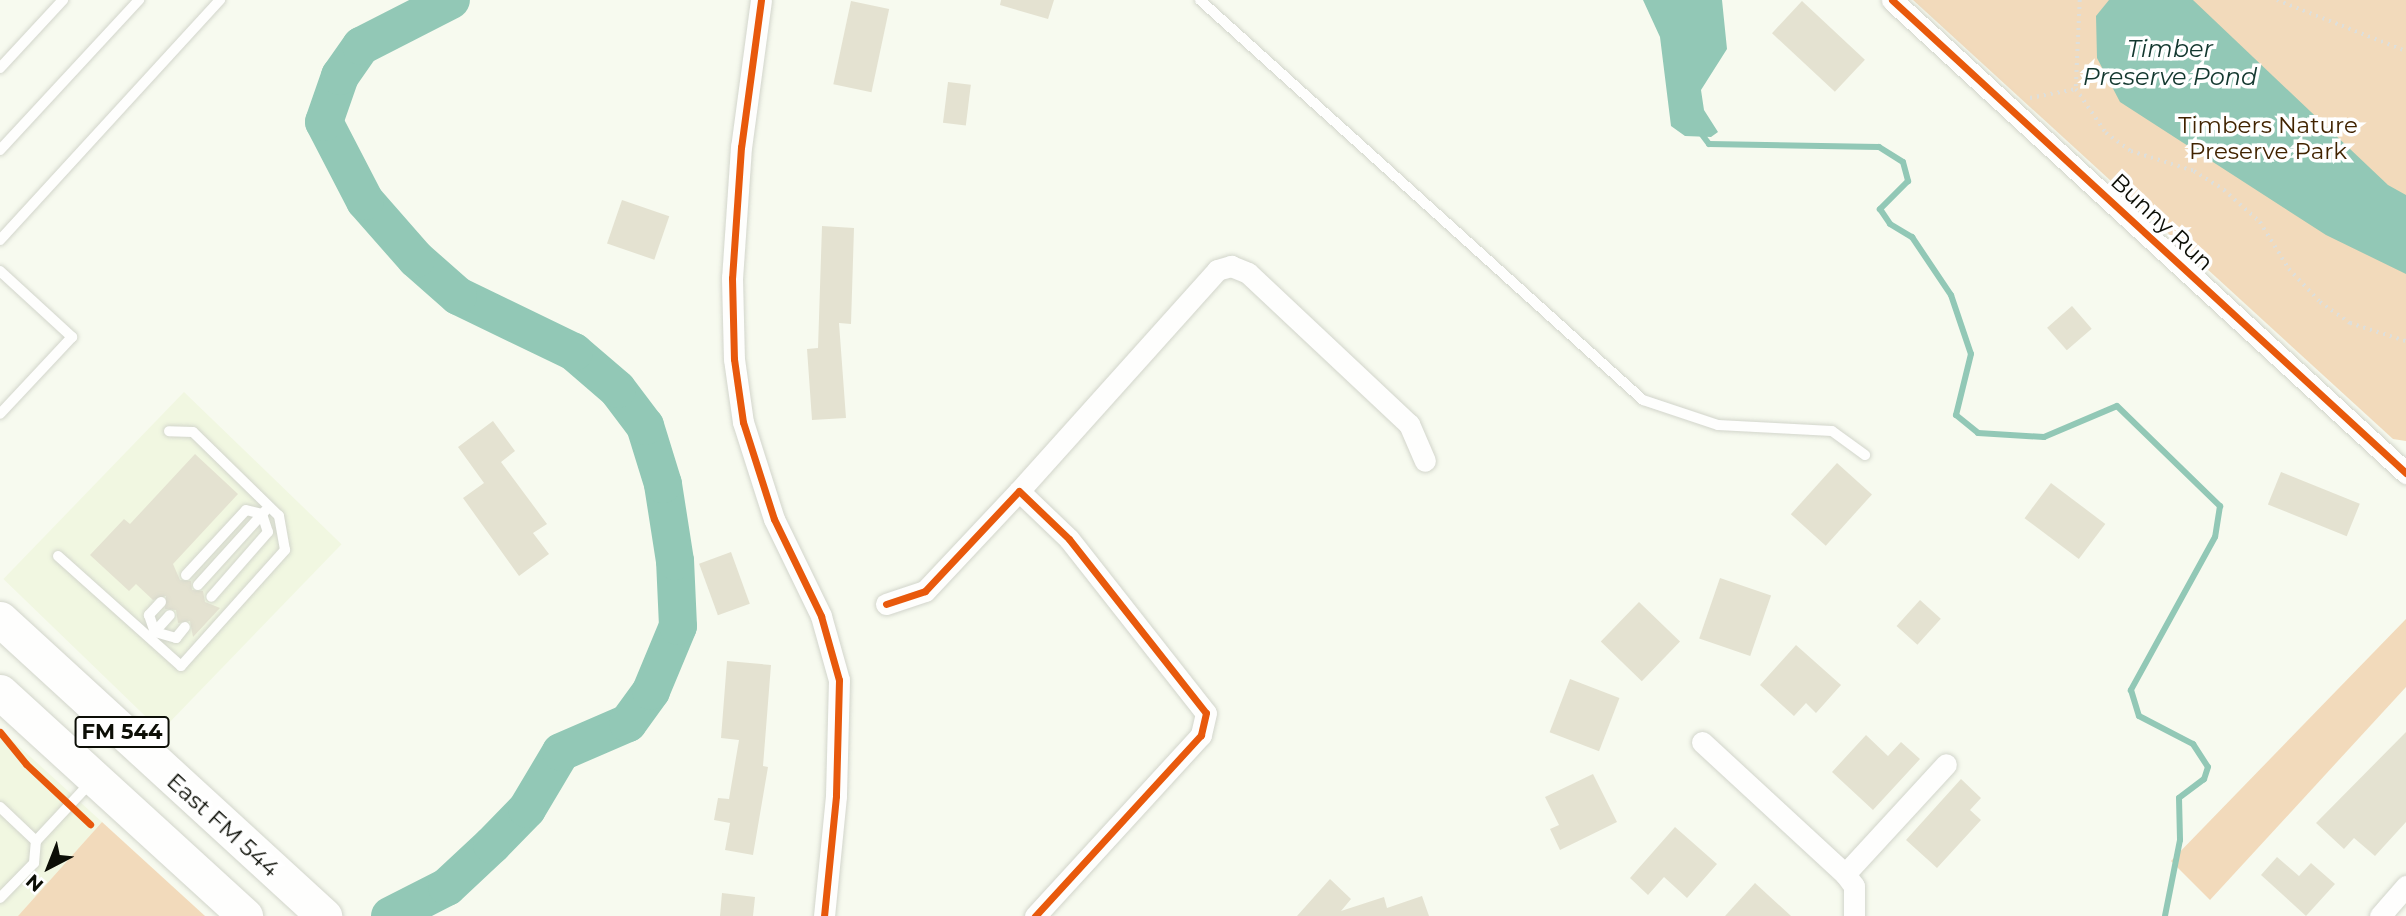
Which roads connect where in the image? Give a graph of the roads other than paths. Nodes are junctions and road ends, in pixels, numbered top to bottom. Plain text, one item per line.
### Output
1 (63, 0) edge
2 (139, 0) edge
3 (220, 0) edge
4 (761, 0) edge
5 (1200, 0) edge
6 (1892, 0) edge
7 (0, 68) edge
8 (0, 150) edge
9 (0, 240) edge
10 (0, 271) edge
11 (0, 414) edge
12 (169, 431) dead end
13 (1865, 455) dead end
14 (1425, 461) dead end
15 (2406, 473) edge
16 (1019, 491) junction
17 (265, 510) junction
18 (58, 556) dead end
19 (186, 575) dead end
20 (198, 585) dead end
21 (211, 597) dead end
22 (161, 602) dead end
23 (886, 604) dead end
24 (170, 615) dead end
25 (0, 619) edge
26 (185, 627) dead end
27 (152, 635) junction
28 (0, 692) edge
29 (1702, 742) dead end
30 (1946, 764) dead end
31 (105, 788) junction
32 (0, 807) edge
33 (36, 841) junction
34 (1845, 874) junction
35 (2406, 886) edge
36 (0, 898) edge
37 (245, 916) edge
38 (324, 916) edge
39 (824, 916) edge
40 (1035, 916) edge
41 (1854, 916) edge
42 (2380, 916) edge

1 - 7 lane
2 - 8 lane
3 - 9 lane
4 - 39 street
5 - 13 lane
6 - 15 street, Bunny Run
10 - 11 lane
12 - 17 lane
14 - 16 street
16 - 23 street
16 - 40 street
17 - 19 lane
17 - 20 lane
17 - 21 lane
17 - 27 lane
18 - 27 lane
22 - 27 lane
24 - 27 lane
25 - 38 main road, East FM 544 / FM 544
26 - 27 lane
28 - 31 main road, FM 544
29 - 34 street
30 - 34 street
31 - 33 lane
31 - 37 main road, FM 544
32 - 33 lane
33 - 36 lane
34 - 41 street
35 - 42 street

